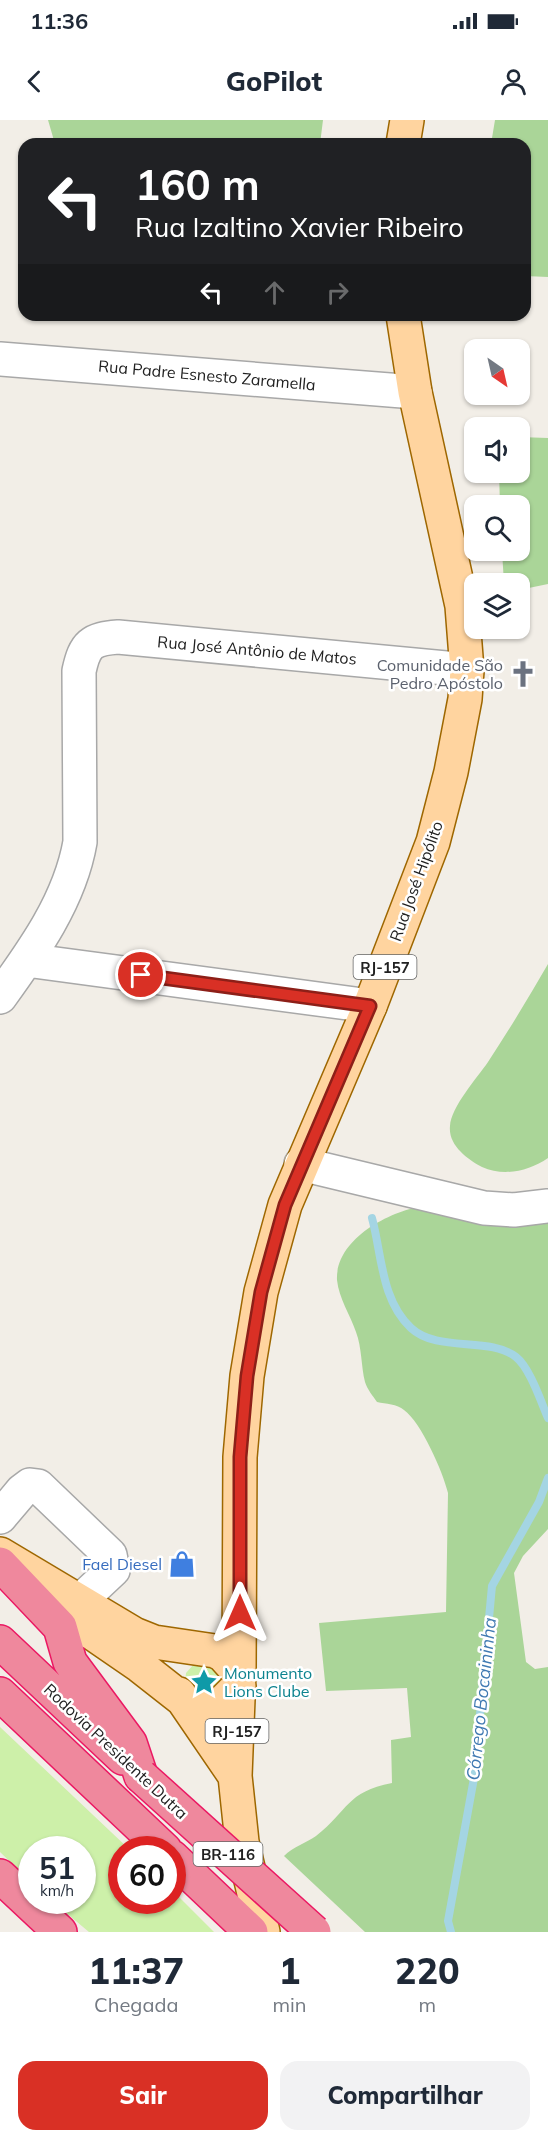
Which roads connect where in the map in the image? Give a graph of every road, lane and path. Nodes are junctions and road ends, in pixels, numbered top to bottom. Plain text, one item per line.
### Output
1 (407, 120) edge
2 (404, 138) edge
3 (404, 321) edge
4 (0, 359) edge
5 (415, 392) junction
6 (467, 670) junction
7 (26, 960) junction
8 (0, 997) edge
9 (370, 1006) junction
10 (301, 1164) junction
11 (548, 1206) edge
12 (0, 1517) edge
13 (0, 1554) edge
14 (0, 1564) edge
15 (80, 1601) junction
16 (240, 1613) junction
17 (60, 1627) junction
18 (0, 1642) edge
19 (201, 1651) junction
20 (239, 1679) junction
21 (0, 1694) edge
22 (180, 1698) junction
23 (141, 1776) junction
24 (235, 1776) junction
25 (150, 1836) edge
26 (186, 1870) edge
27 (0, 1876) edge
28 (60, 1932) edge
29 (251, 1932) edge
30 (263, 1932) edge
31 (314, 1932) edge

1 - 2 main road
3 - 5 main road, Rua José Hipólito / RJ-157
4 - 5 street, Rua Padre Esnesto Zaramella
5 - 6 main road, Rua José Hipólito / RJ-157
6 - 7 street, Rua José Antônio de Matos
6 - 9 main road, Rua José Hipólito / RJ-157
7 - 8 street
7 - 9 street
9 - 10 main road, Rua José Hipólito / RJ-157
10 - 11 street
10 - 16 main road, Rua José Hipólito / RJ-157
12 - 15 street
13 - 15 main road
14 - 17 highway
15 - 17 street
15 - 19 main road
16 - 19 main road
16 - 20 main road, Rua José Hipólito / RJ-157
17 - 22 main road
17 - 23 highway
18 - 23 highway, Rodovia Presidente Dutra / BR-116
19 - 20 main road
19 - 22 main road
20 - 22 main road
20 - 24 main road, Rua José Hipólito / RJ-157
21 - 25 highway
22 - 24 main road
23 - 31 highway, Rodovia Presidente Dutra / BR-116, bridge
24 - 30 main road, Rua José Hipólito / RJ-157
26 - 29 highway, BR-116
27 - 28 highway

